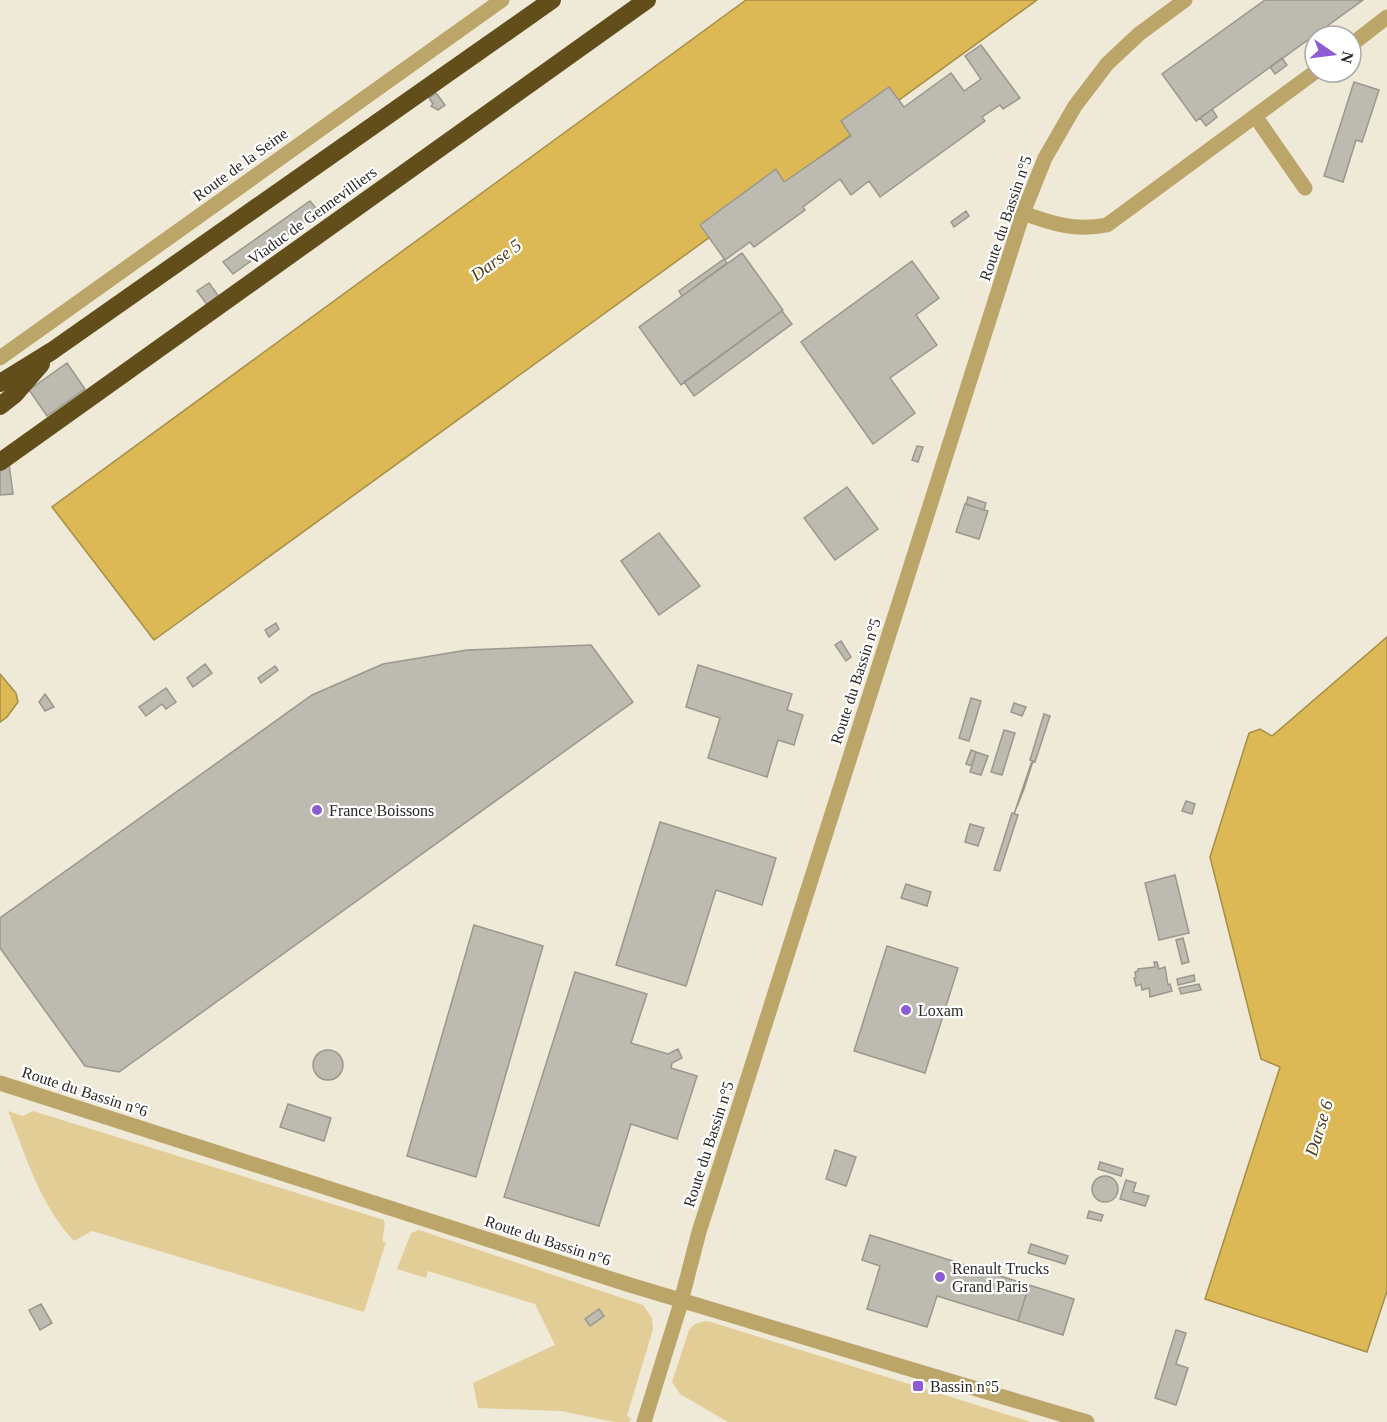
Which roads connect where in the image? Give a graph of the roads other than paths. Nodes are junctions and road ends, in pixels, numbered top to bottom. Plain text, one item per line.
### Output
1 (502, 0) edge
2 (552, 0) edge
3 (647, 0) edge
4 (1185, 0) edge
5 (1387, 17) edge
6 (1363, 36) edge
7 (1303, 81) edge
8 (1255, 116) junction
9 (1305, 188) dead end
10 (1023, 213) junction
11 (52, 351) junction
12 (0, 358) edge
13 (0, 383) edge
14 (0, 406) edge
15 (0, 462) edge
16 (0, 1083) edge
17 (681, 1299) junction
18 (644, 1422) edge
19 (1087, 1422) edge

1 - 12 street, Route de la Seine
2 - 11 highway
3 - 15 highway, Viaduc de Gennevilliers
4 - 10 street, Route du Bassin n°5
5 - 6 street
7 - 8 street
8 - 9 street
8 - 10 street
10 - 17 street, Route du Bassin n°5
11 - 13 highway
11 - 14 highway
16 - 17 street, Route du Bassin n°6
17 - 18 street, Route du Bassin n°5
17 - 19 street, Route du Bassin n°6

